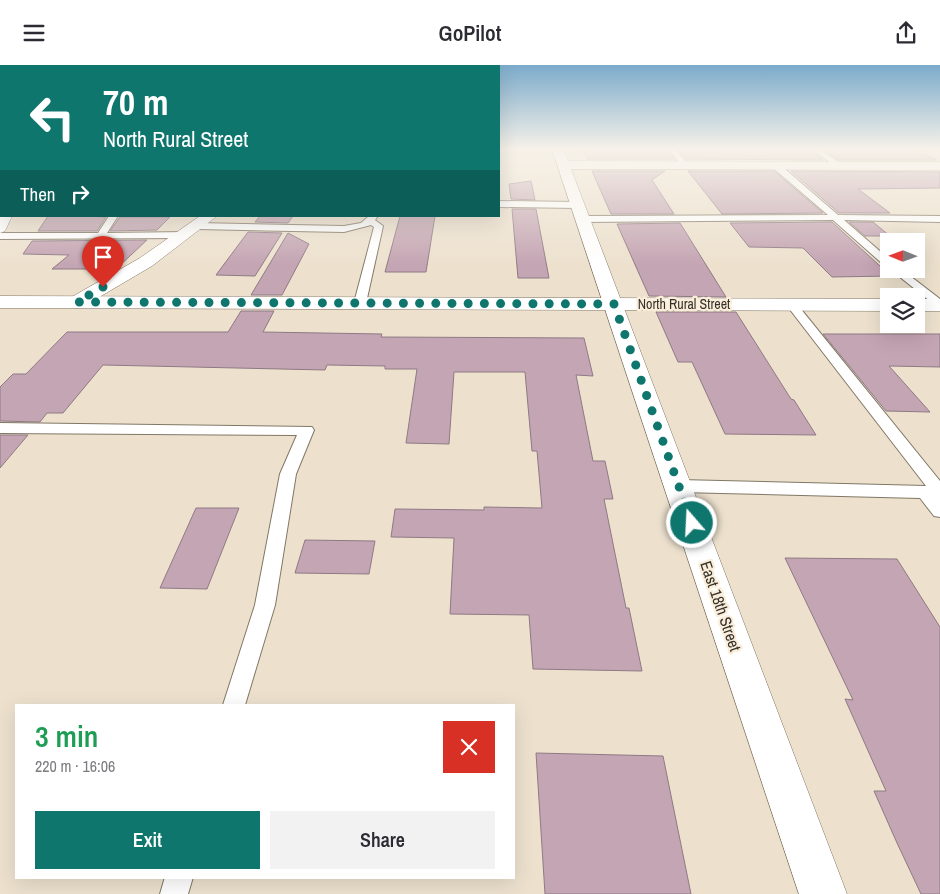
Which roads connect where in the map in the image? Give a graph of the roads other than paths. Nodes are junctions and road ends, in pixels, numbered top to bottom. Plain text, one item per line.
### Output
1 (572, 188) edge
2 (801, 188) edge
3 (500, 204) edge
4 (580, 212) junction
5 (113, 217) edge
6 (834, 217) junction
7 (372, 219) edge
8 (940, 219) edge
9 (198, 226) edge
10 (102, 234) junction
11 (0, 236) edge
12 (880, 256) edge
13 (906, 278) edge
14 (0, 302) edge
15 (77, 302) junction
16 (360, 303) junction
17 (614, 304) junction
18 (792, 305) junction
19 (880, 305) edge
20 (925, 305) edge
21 (940, 305) edge
22 (0, 428) edge
23 (679, 486) junction
24 (935, 492) edge
25 (940, 511) edge
26 (234, 704) edge
27 (178, 879) edge
28 (174, 894) edge
29 (823, 894) edge

1 - 4 street, East 18th Street
2 - 6 lane
3 - 4 lane
4 - 6 lane
4 - 17 street, East 18th Street
5 - 10 lane
6 - 8 lane
6 - 12 lane
7 - 9 lane
7 - 16 lane
9 - 10 lane
9 - 15 street
10 - 11 lane
13 - 21 lane
14 - 15 street, North Rural Street
15 - 16 street, North Rural Street
16 - 17 street, North Rural Street
17 - 18 street, North Rural Street
17 - 23 street, East 18th Street
18 - 19 street, North Rural Street
18 - 24 lane
20 - 21 street
22 - 26 lane
23 - 24 lane
23 - 29 street, East 18th Street
24 - 25 lane
27 - 28 lane

